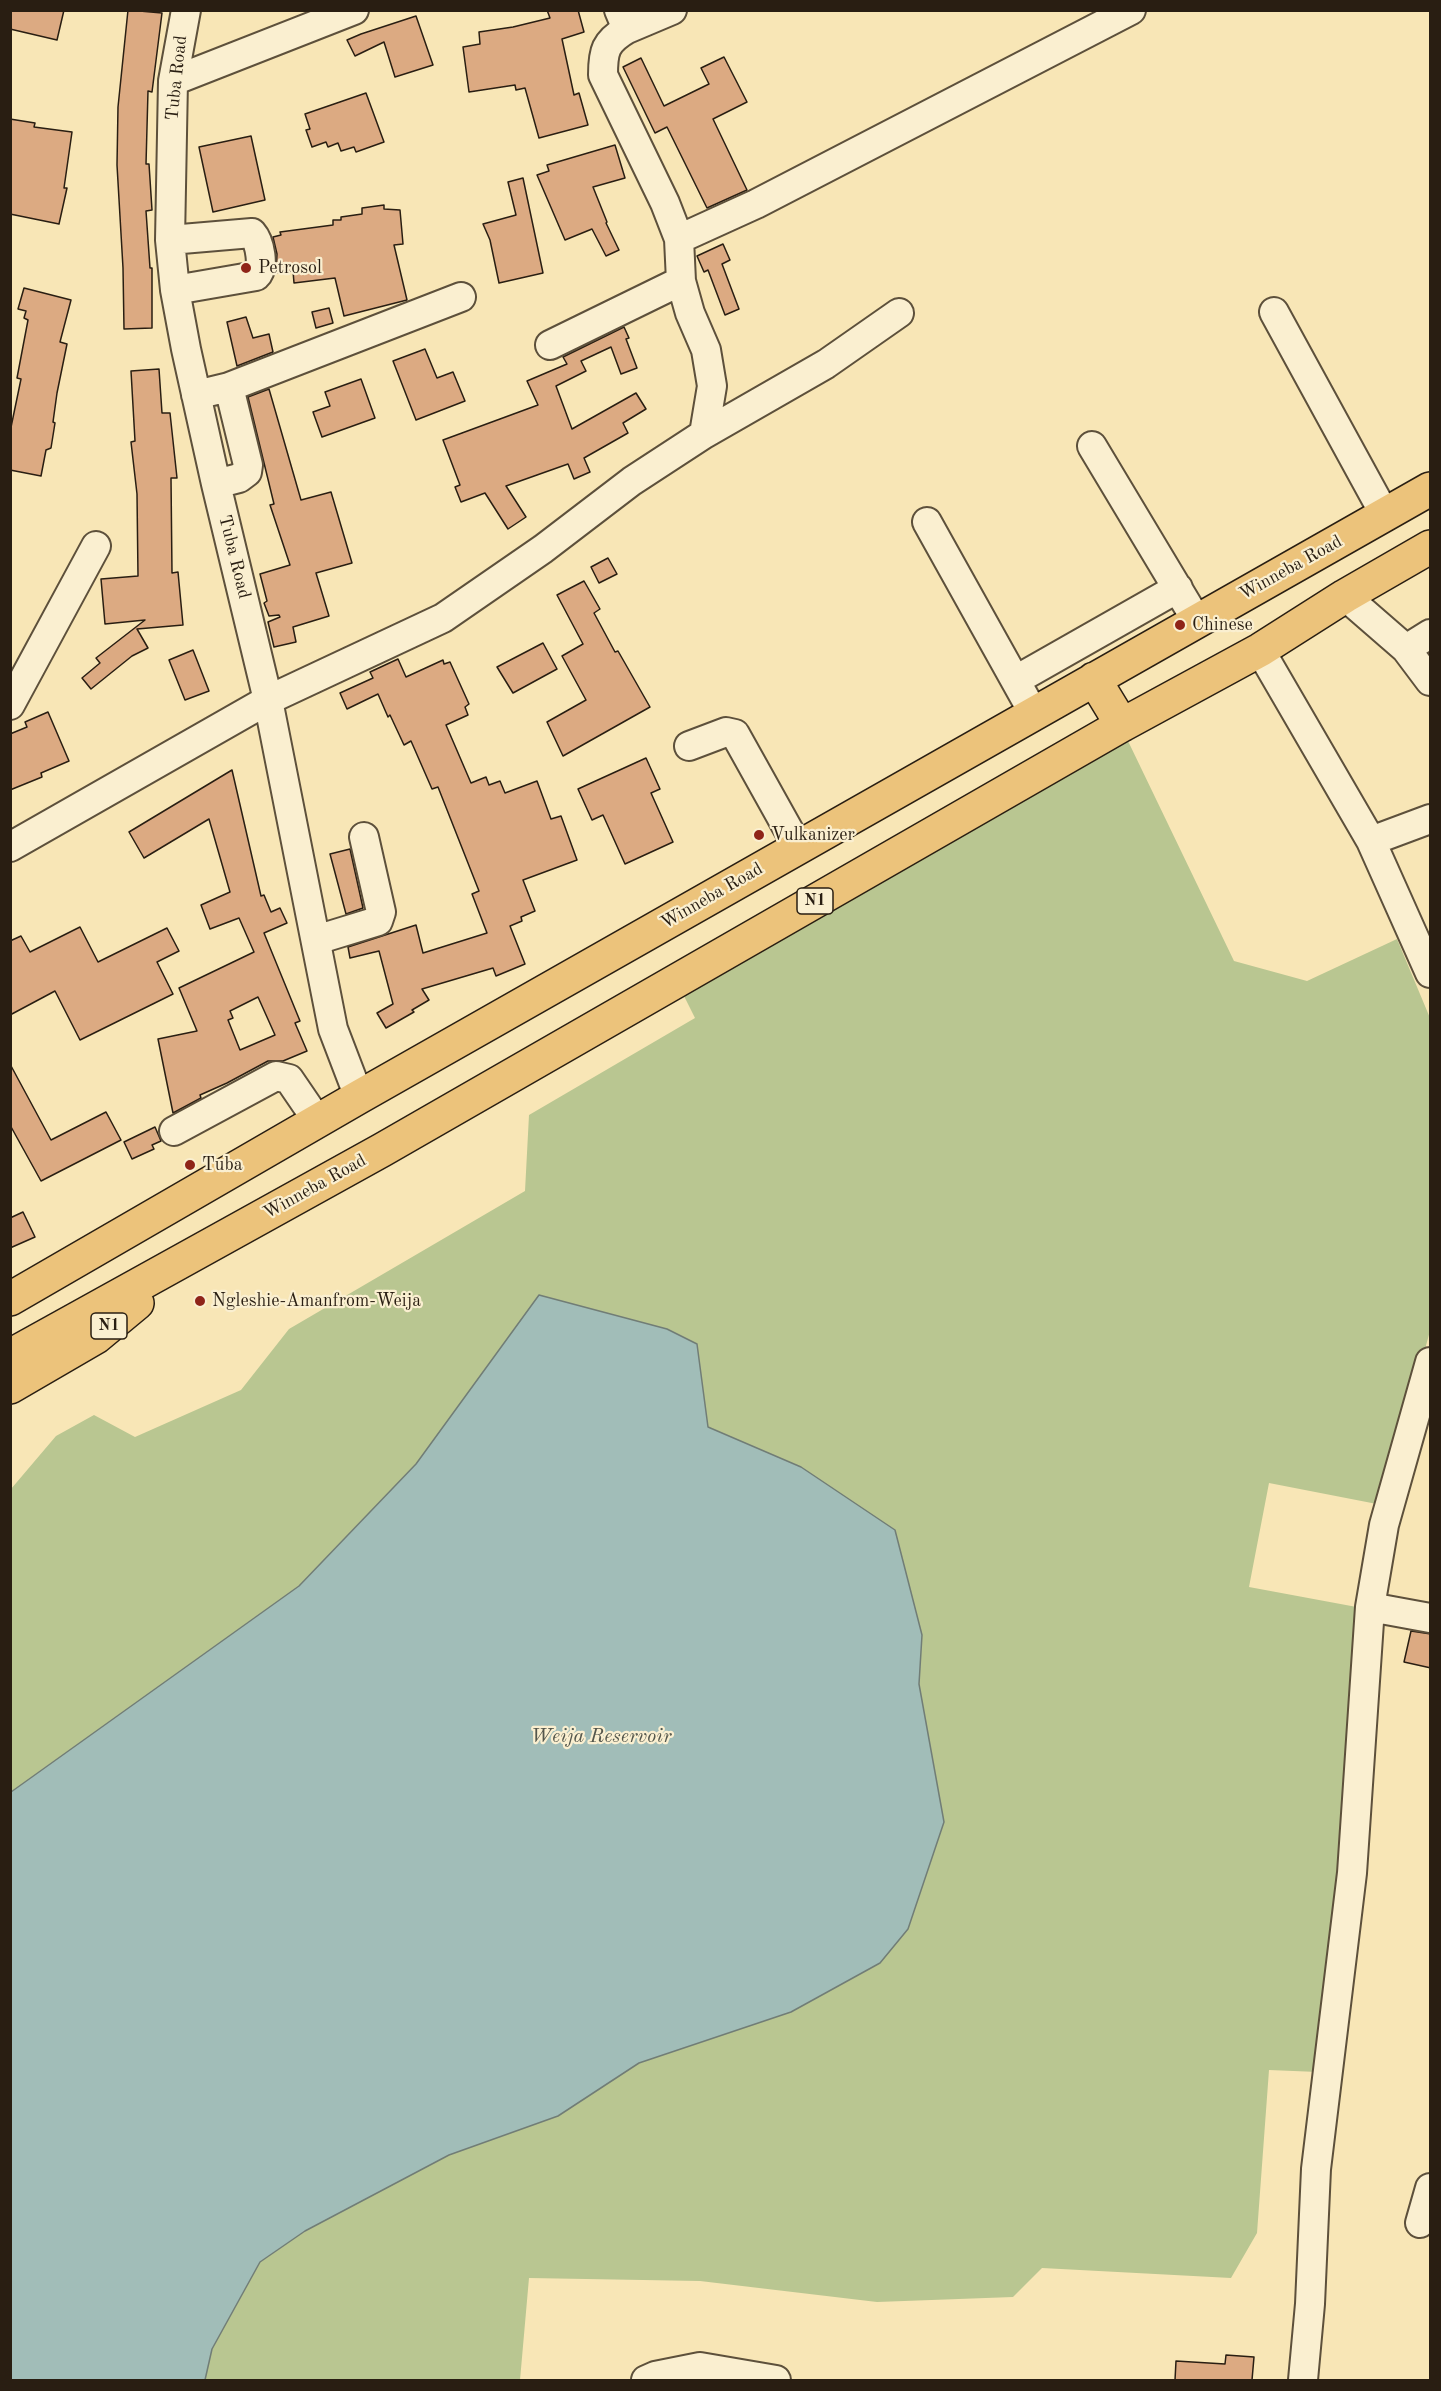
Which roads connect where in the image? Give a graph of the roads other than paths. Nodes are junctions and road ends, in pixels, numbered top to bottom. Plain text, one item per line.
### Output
1 (186, 10) edge
2 (354, 10) edge
3 (672, 10) edge
4 (1131, 10) edge
5 (623, 20) edge
6 (173, 81) junction
7 (679, 239) junction
8 (170, 240) junction
9 (681, 281) junction
10 (175, 290) junction
11 (461, 297) dead end
12 (1274, 312) dead end
13 (898, 313) dead end
14 (550, 345) dead end
15 (230, 387) junction
16 (196, 395) junction
17 (704, 434) junction
18 (1092, 446) dead end
19 (216, 484) junction
20 (1431, 489) edge
21 (1385, 515) junction
22 (927, 522) dead end
23 (96, 546) dead end
24 (1431, 547) edge
25 (1178, 588) junction
26 (1345, 596) junction
27 (1197, 621) junction
28 (1431, 634) edge
29 (1407, 649) junction
30 (1260, 650) junction
31 (1094, 680) junction
32 (1016, 681) junction
33 (1431, 681) edge
34 (268, 700) junction
35 (10, 705) edge
36 (1034, 714) junction
37 (1122, 725) junction
38 (689, 746) dead end
39 (1431, 819) edge
40 (364, 837) dead end
41 (1371, 841) junction
42 (10, 847) edge
43 (798, 847) junction
44 (316, 940) junction
45 (1431, 973) edge
46 (358, 1096) junction
47 (318, 1120) junction
48 (174, 1131) dead end
49 (120, 1236) junction
50 (198, 1252) junction
51 (10, 1284) edge
52 (10, 1299) edge
53 (10, 1316) edge
54 (10, 1356) edge
55 (1431, 1362) edge
56 (10, 1371) edge
57 (10, 1387) edge
58 (1370, 1607) junction
59 (1431, 1618) edge
60 (1431, 2188) edge
61 (1420, 2223) dead end
62 (646, 2380) edge
63 (776, 2380) edge
64 (1303, 2380) edge

1 - 6 street, Tuba Road
2 - 6 street
3 - 5 street
4 - 7 street
5 - 7 street
6 - 8 street, Tuba Road
7 - 9 street
8 - 10 street, Tuba Road
8 - 10 street
9 - 14 street
9 - 17 street
10 - 16 street, Tuba Road
11 - 15 street
12 - 21 street
13 - 17 street
15 - 16 street
15 - 19 street
16 - 19 street, Tuba Road
17 - 34 street
18 - 25 street
19 - 34 street, Tuba Road
20 - 21 highway, Winneba Road
21 - 27 highway, Winneba Road
22 - 32 street
23 - 35 street
24 - 26 highway, Winneba Road / N1
25 - 27 street
25 - 32 street
26 - 29 street
26 - 30 highway, Winneba Road / N1
27 - 31 highway, Winneba Road
28 - 29 street
29 - 33 street
30 - 37 highway, Winneba Road / N1
30 - 41 street
31 - 36 highway, Winneba Road
31 - 37 highway
32 - 36 street
34 - 42 street
34 - 44 street, Tuba Road
36 - 43 highway, Winneba Road
37 - 50 highway, Winneba Road / N1
38 - 43 street
39 - 41 street
40 - 44 street
41 - 45 street
43 - 46 highway, Winneba Road
44 - 46 street, Tuba Road
46 - 47 highway, Winneba Road
47 - 48 street
47 - 49 highway, Winneba Road
49 - 51 highway, Winneba Road
49 - 52 highway, Winneba Road
49 - 53 highway, Winneba Road
50 - 54 highway, Winneba Road / N1
50 - 56 highway, Winneba Road / N1
50 - 57 highway, Winneba Road / N1
55 - 58 street
58 - 59 street
58 - 64 street
60 - 61 street
62 - 63 street

